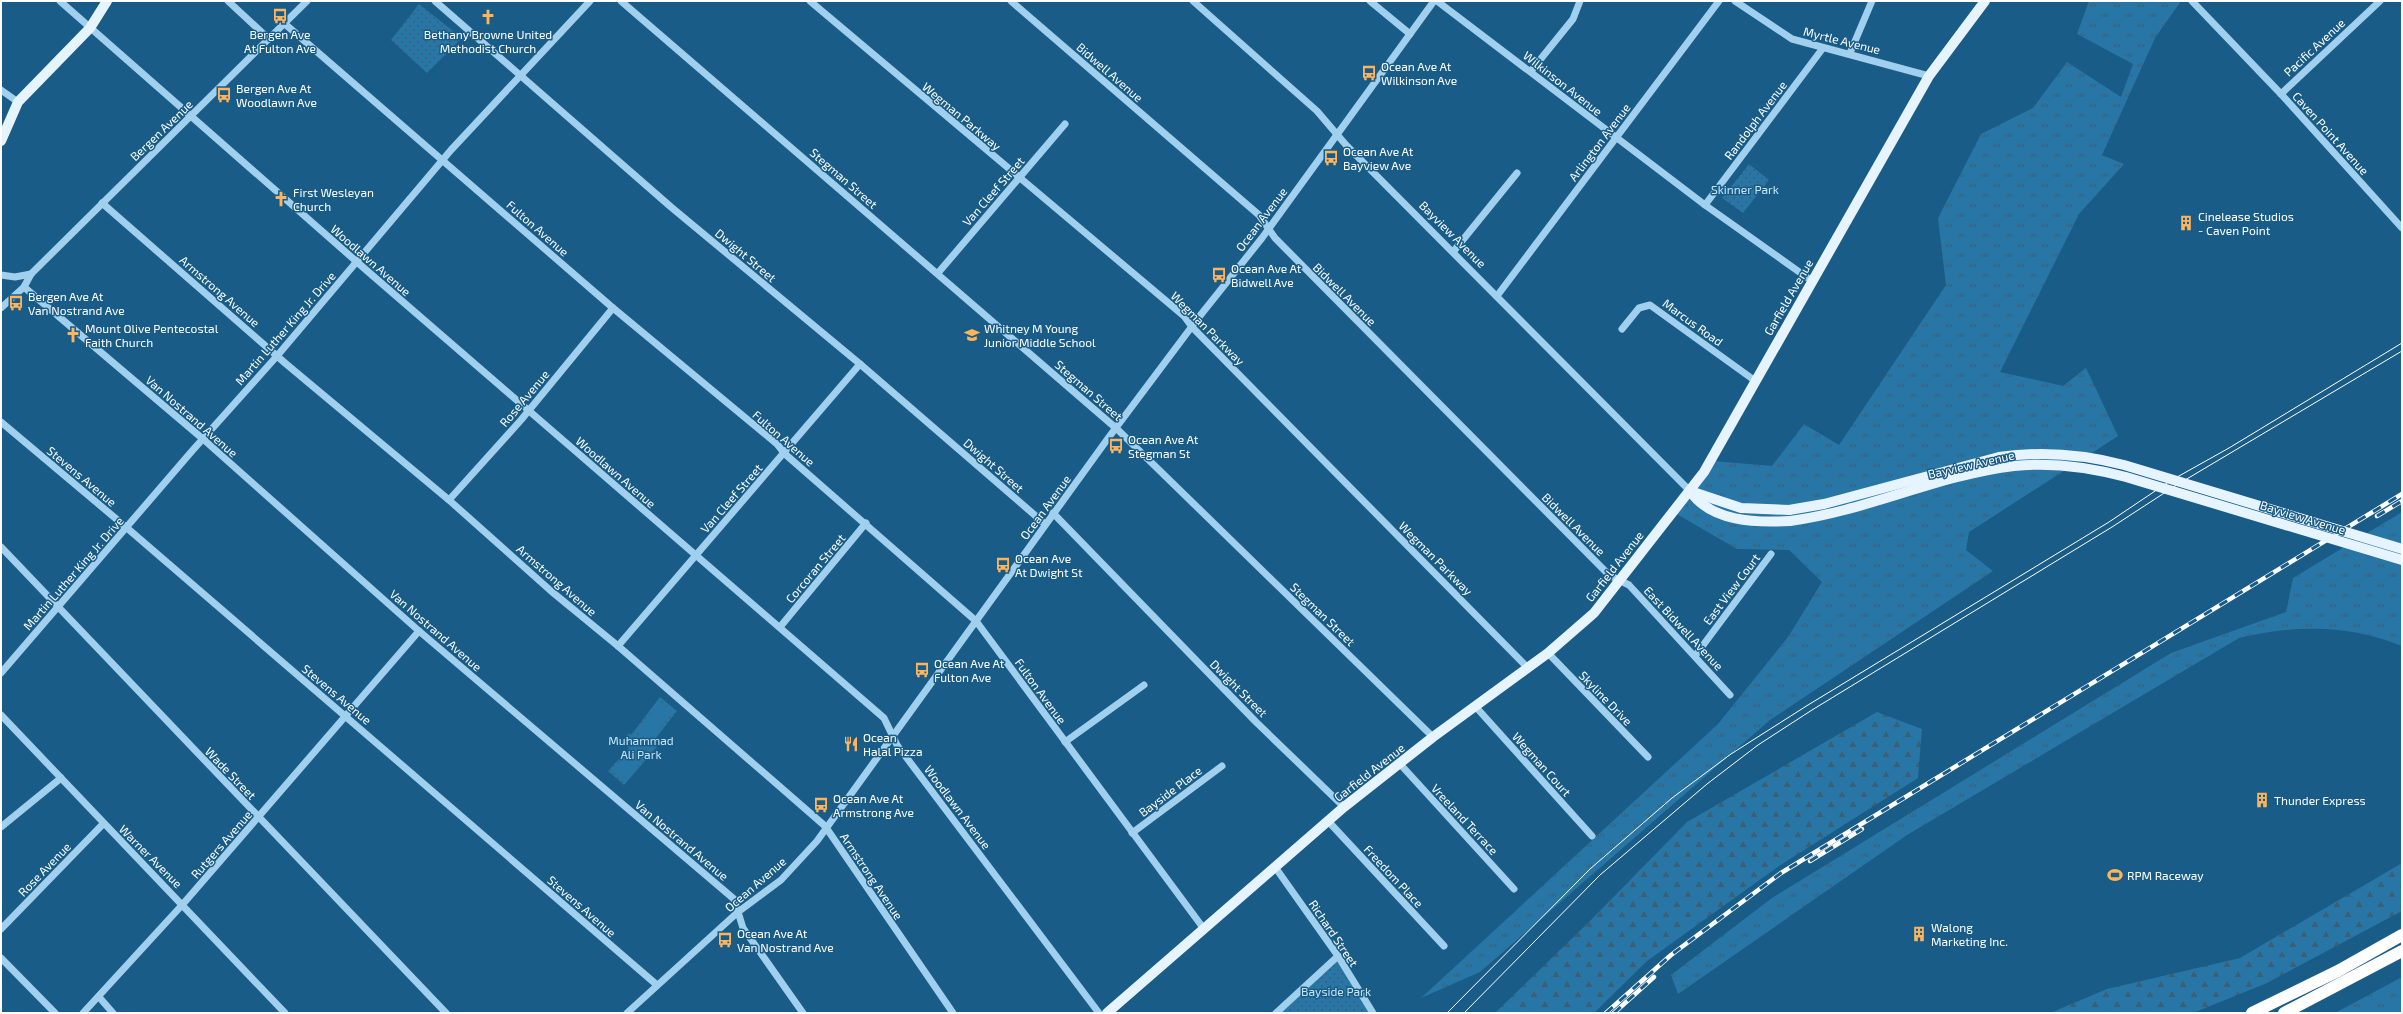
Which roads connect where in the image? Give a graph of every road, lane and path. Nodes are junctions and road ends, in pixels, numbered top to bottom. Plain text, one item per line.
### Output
1 (60, 1) edge
2 (107, 1) edge
3 (228, 1) edge
4 (307, 1) edge
5 (436, 1) edge
6 (590, 1) edge
7 (621, 1) edge
8 (810, 1) edge
9 (1011, 1) edge
10 (1193, 1) edge
11 (1370, 1) edge
12 (1435, 1) edge
13 (1580, 1) edge
14 (1719, 1) edge
15 (1735, 1) edge
16 (1872, 1) edge
17 (1985, 1) edge
18 (2192, 1) edge
19 (2380, 1) edge
20 (285, 24) junction
21 (90, 28) junction
22 (1410, 34) junction
23 (269, 39) junction
24 (1823, 48) junction
25 (1850, 53) junction
26 (1531, 72) junction
27 (521, 75) junction
28 (1929, 76) junction
29 (1, 90) edge
30 (2281, 94) junction
31 (18, 102) junction
32 (190, 116) junction
33 (1065, 124) dead end
34 (1337, 133) junction
35 (1616, 138) junction
36 (1, 141) edge
37 (442, 161) junction
38 (1517, 174) dead end
39 (1019, 178) junction
40 (102, 203) junction
41 (1704, 205) junction
42 (2402, 228) edge
43 (1268, 229) junction
44 (1453, 252) junction
45 (356, 262) junction
46 (938, 273) junction
47 (1, 274) edge
48 (31, 274) junction
49 (1812, 281) junction
50 (24, 287) junction
51 (1497, 296) junction
52 (1, 308) edge
53 (613, 308) junction
54 (1192, 327) junction
55 (1622, 329) dead end
56 (277, 356) junction
57 (860, 364) junction
58 (1754, 380) junction
59 (528, 411) junction
60 (1, 422) edge
61 (1117, 428) junction
62 (203, 439) junction
63 (785, 454) junction
64 (1690, 491) junction
65 (449, 500) junction
66 (1053, 513) junction
67 (866, 523) junction
68 (1045, 524) junction
69 (127, 528) junction
70 (1, 547) edge
71 (2402, 549) edge
72 (1771, 554) dead end
73 (696, 556) junction
74 (2402, 560) edge
75 (1619, 580) junction
76 (59, 607) junction
77 (976, 621) junction
78 (780, 627) junction
79 (419, 631) junction
80 (618, 646) junction
81 (1548, 654) junction
82 (1695, 656) junction
83 (1528, 668) junction
84 (1, 673) edge
85 (1144, 685) dead end
86 (1730, 695) dead end
87 (1475, 706) junction
88 (1, 714) edge
89 (345, 716) junction
90 (893, 734) junction
91 (1433, 737) junction
92 (1065, 742) junction
93 (1648, 757) dead end
94 (1400, 764) junction
95 (1222, 766) dead end
96 (61, 778) junction
97 (1344, 807) junction
98 (258, 817) junction
99 (1328, 821) junction
100 (103, 824) junction
101 (1, 826) edge
102 (825, 826) junction
103 (1132, 833) junction
104 (1592, 836) dead end
105 (1275, 868) junction
106 (1514, 889) dead end
107 (183, 904) junction
108 (738, 912) junction
109 (1, 929) edge
110 (1204, 929) junction
111 (2402, 935) edge
112 (1444, 946) dead end
113 (2402, 951) edge
114 (1338, 956) junction
115 (1, 958) edge
116 (657, 985) junction
117 (99, 997) junction
118 (55, 1013) edge
119 (83, 1013) edge
120 (113, 1013) edge
121 (285, 1013) edge
122 (446, 1013) edge
123 (626, 1013) edge
124 (803, 1013) edge
125 (953, 1013) edge
126 (1099, 1013) edge
127 (1107, 1013) edge
128 (1276, 1013) edge
129 (1373, 1013) edge
130 (2252, 1013) edge
131 (2284, 1013) edge

1 - 21 street, Woodlawn Avenue
2 - 21 main road
3 - 23 street
4 - 20 street, Bergen Avenue
5 - 27 street, Dwight Street
6 - 27 street, Martin Luther King Jr. Drive
7 - 46 street, Stegman Street
8 - 39 street, Wegman Parkway
9 - 43 street, Bidwell Avenue
10 - 34 street, Bayview Avenue
11 - 22 street
12 - 22 street, Ocean Avenue
12 - 26 street, Wilkinson Avenue
13 - 26 street
14 - 35 street, Arlington Avenue
15 - 24 street, Myrtle Avenue
16 - 25 street
17 - 28 main road, Garfield Avenue
18 - 30 street, Caven Point Avenue
19 - 30 street, Pacific Avenue
20 - 23 street, Bergen Avenue
20 - 37 street, Fulton Avenue
21 - 31 main road
21 - 32 street, Woodlawn Avenue
22 - 34 street, Ocean Avenue
23 - 32 street, Bergen Avenue
24 - 25 street, Myrtle Avenue
24 - 41 street, Randolph Avenue
25 - 28 street, Myrtle Avenue
26 - 35 street, Wilkinson Avenue
27 - 37 street, Martin Luther King Jr. Drive
27 - 57 street, Dwight Street
28 - 49 main road, Garfield Avenue
29 - 31 street
30 - 42 street, Caven Point Avenue
31 - 36 main road
32 - 40 street, Bergen Avenue
32 - 45 street, Woodlawn Avenue
33 - 39 street, Van Cleef Street
34 - 43 street, Ocean Avenue
34 - 44 street, Bayview Avenue
35 - 41 street, Wilkinson Avenue
35 - 51 street, Arlington Avenue
37 - 45 street, Martin Luther King Jr. Drive
37 - 53 street, Fulton Avenue
38 - 44 street
39 - 46 street, Van Cleef Street
39 - 54 street, Wegman Parkway
40 - 48 street, Bergen Avenue
40 - 56 street, Armstrong Avenue
41 - 49 street, Wilkinson Avenue
43 - 54 street, Ocean Avenue
43 - 75 street, Bidwell Avenue
44 - 51 street, Bayview Avenue
45 - 56 street, Martin Luther King Jr. Drive
45 - 59 street, Woodlawn Avenue
46 - 61 street, Stegman Street
47 - 48 street
48 - 50 street, Bergen Avenue
49 - 58 main road, Garfield Avenue
50 - 52 street, Bergen Avenue
50 - 62 street, Van Nostrand Avenue
51 - 64 street, Bayview Avenue
53 - 59 street, Rose Avenue
53 - 63 street, Fulton Avenue
54 - 61 street, Ocean Avenue
54 - 83 street, Wegman Parkway
55 - 58 street, Marcus Road
56 - 62 street, Martin Luther King Jr. Drive
56 - 65 street, Armstrong Avenue
57 - 63 street, Van Cleef Street
57 - 68 street, Dwight Street
58 - 64 main road, Garfield Avenue
59 - 65 street, Rose Avenue
59 - 73 street, Woodlawn Avenue
60 - 69 street, Stevens Avenue
61 - 66 street, Ocean Avenue
61 - 91 street, Stegman Street
62 - 69 street, Martin Luther King Jr. Drive
62 - 79 street, Van Nostrand Avenue
63 - 67 street, Fulton Avenue
63 - 73 street, Van Cleef Street
64 - 71 main road, Bayview Avenue, bridge
64 - 74 main road, Bayview Avenue, bridge
64 - 75 main road, Garfield Avenue
65 - 80 street, Armstrong Avenue
66 - 68 street, Ocean Avenue
66 - 97 street, Dwight Street
67 - 77 street, Fulton Avenue
67 - 78 street, Corcoran Street
68 - 77 street, Ocean Avenue
69 - 76 street, Martin Luther King Jr. Drive
69 - 89 street, Stevens Avenue
70 - 76 street, Wade Street
72 - 82 street, East View Court
73 - 78 street, Woodlawn Avenue
73 - 80 street, Van Cleef Street
75 - 81 main road, Garfield Avenue
75 - 82 street, East Bidwell Avenue
76 - 84 street, Martin Luther King Jr. Drive
76 - 98 street, Wade Street
77 - 90 street, Ocean Avenue
77 - 92 street, Fulton Avenue
78 - 90 street, Woodlawn Avenue
79 - 89 street, Rutgers Avenue
79 - 108 street, Van Nostrand Avenue
80 - 102 street, Armstrong Avenue
81 - 83 main road, Garfield Avenue
81 - 93 street, Skyline Drive
82 - 86 street, East Bidwell Avenue
83 - 87 main road, Garfield Avenue
85 - 92 street
87 - 91 main road, Garfield Avenue
87 - 104 street, Wegman Court
88 - 96 street, Warner Avenue
89 - 98 street, Rutgers Avenue
89 - 116 street, Stevens Avenue
90 - 102 street, Ocean Avenue
90 - 126 street, Woodlawn Avenue
91 - 94 main road, Garfield Avenue
92 - 103 street, Fulton Avenue
94 - 97 main road, Garfield Avenue
94 - 106 street, Vreeland Terrace
95 - 103 street, Bayside Place
96 - 100 street, Warner Avenue
96 - 101 street
97 - 99 main road, Garfield Avenue
98 - 107 street, Rutgers Avenue
98 - 122 street, Wade Street
99 - 105 main road, Garfield Avenue
99 - 112 street, Freedom Place
100 - 107 street, Warner Avenue
100 - 109 street, Rose Avenue
102 - 108 street, Ocean Avenue
102 - 125 street, Armstrong Avenue
103 - 110 street, Fulton Avenue
105 - 110 main road, Garfield Avenue
105 - 114 street, Richard Street
107 - 117 street, Rutgers Avenue
107 - 121 street, Warner Avenue
108 - 116 street, Ocean Avenue
108 - 124 street, Van Nostrand Avenue
110 - 127 main road, Garfield Avenue
111 - 130 highway
113 - 131 highway
114 - 128 street
114 - 129 street, Richard Street
115 - 118 street
116 - 123 street, Ocean Avenue
117 - 119 street, Rutgers Avenue
117 - 120 street

